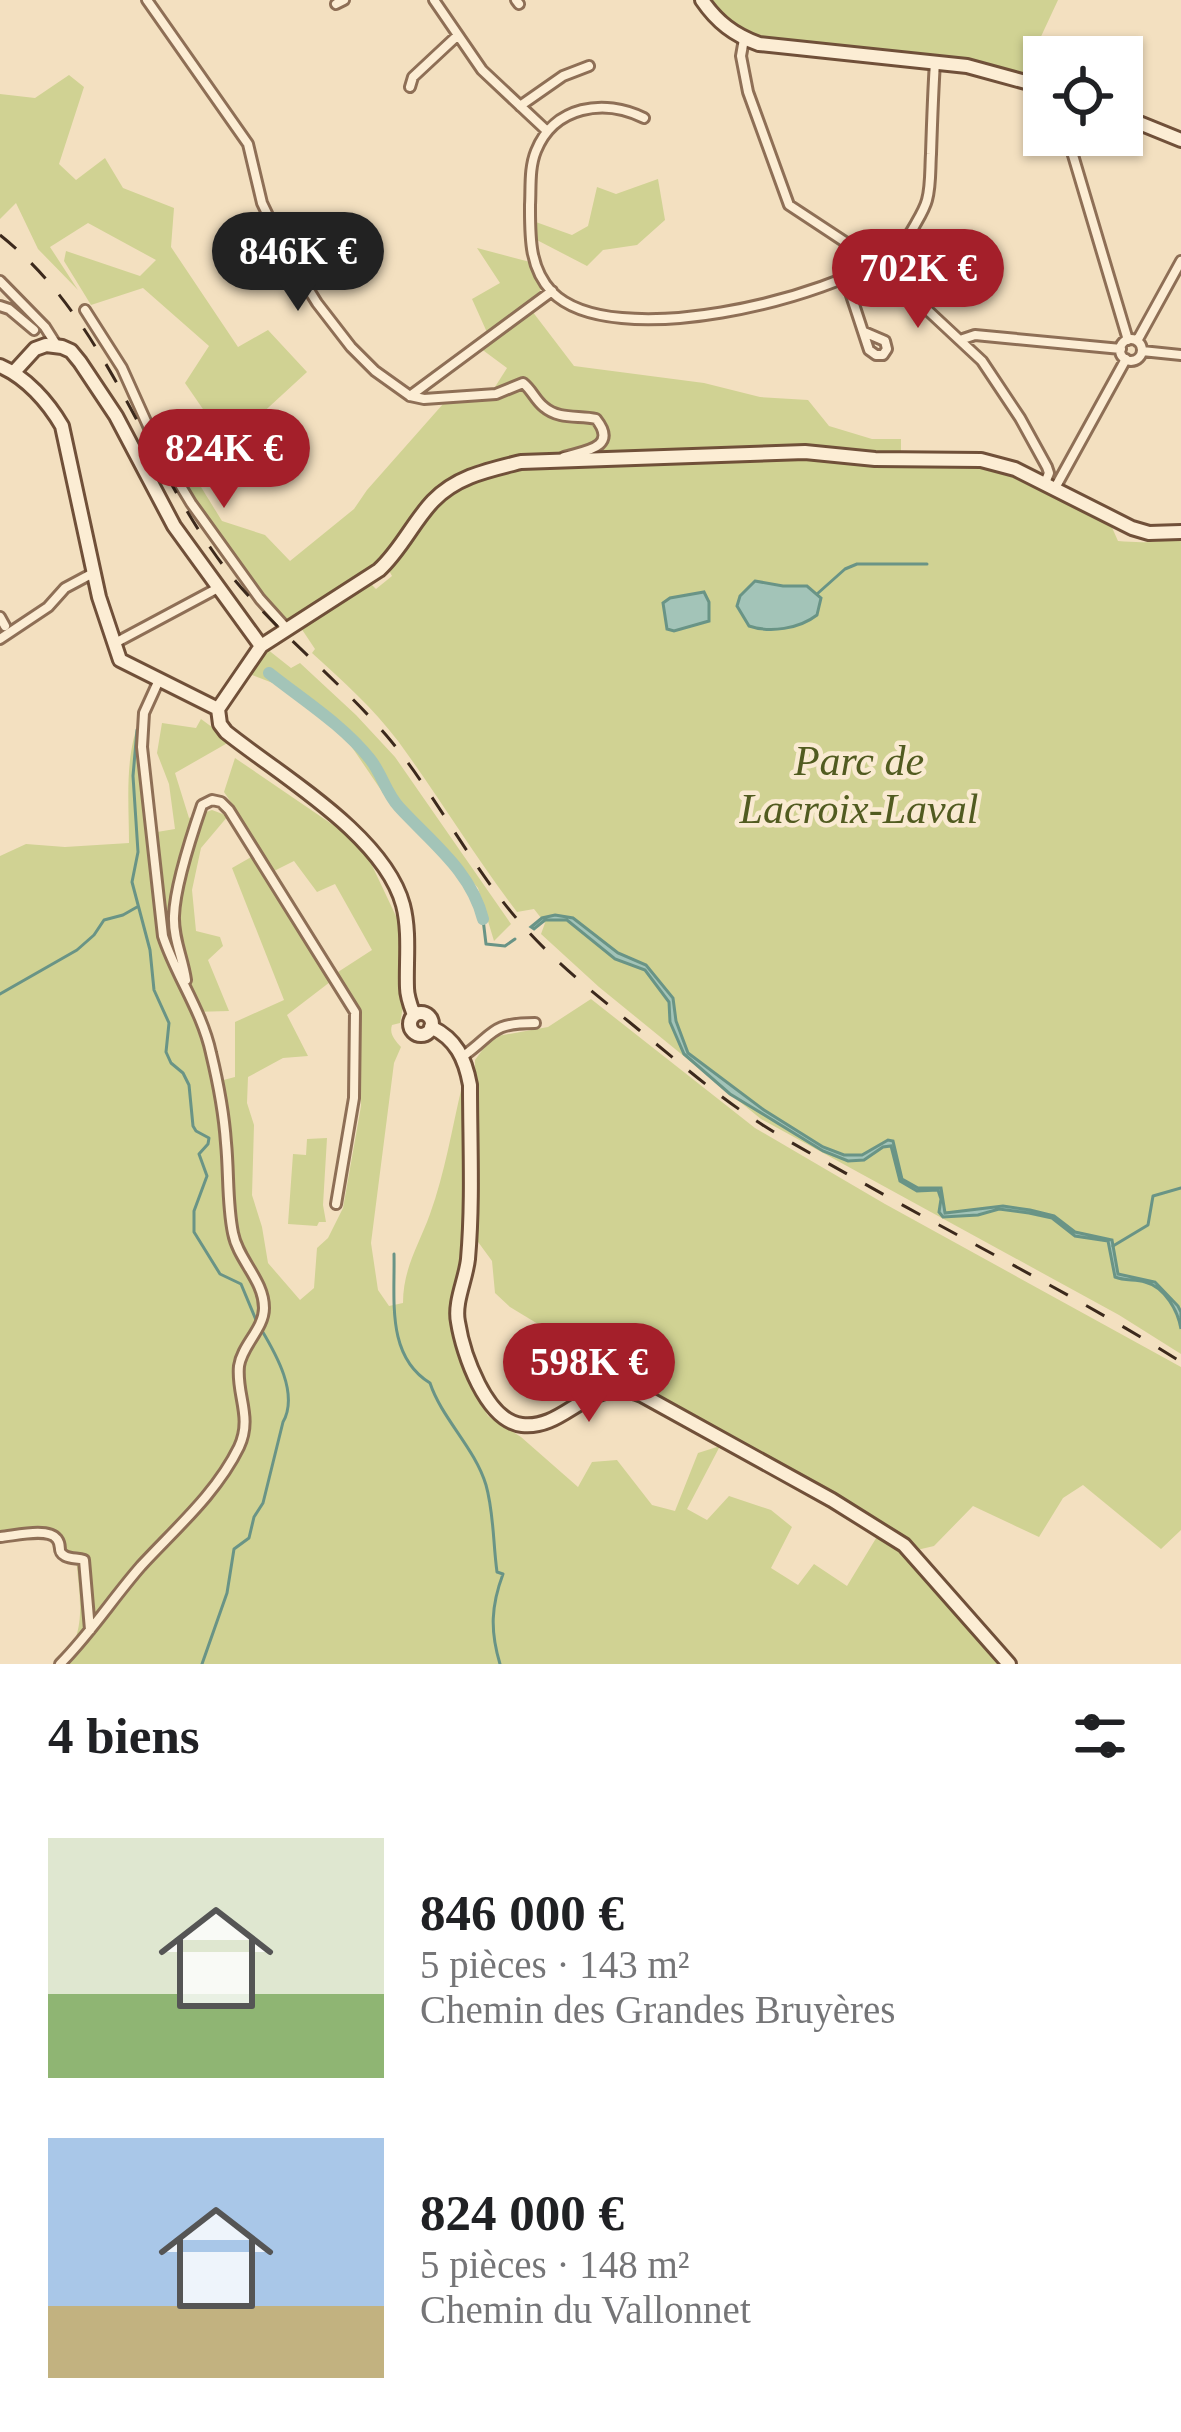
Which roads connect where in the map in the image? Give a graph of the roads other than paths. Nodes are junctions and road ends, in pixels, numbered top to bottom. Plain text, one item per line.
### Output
1 (147, 0) edge
2 (434, 0) edge
3 (702, 0) edge
4 (458, 35) junction
5 (744, 39) junction
6 (935, 62) junction
7 (589, 66) dead end
8 (1023, 81) edge
9 (410, 87) dead end
10 (520, 106) junction
11 (644, 118) dead end
12 (1143, 125) edge
13 (547, 131) junction
14 (1181, 140) edge
15 (1074, 156) edge
16 (1181, 261) edge
17 (877, 262) junction
18 (845, 277) junction
19 (0, 281) edge
20 (552, 292) junction
21 (0, 306) edge
22 (85, 310) dead end
23 (37, 328) junction
24 (864, 332) dead end
25 (960, 340) junction
26 (1133, 341) junction
27 (57, 346) junction
28 (35, 349) junction
29 (1142, 351) junction
30 (1123, 354) junction
31 (1181, 355) edge
32 (0, 366) edge
33 (14, 372) junction
34 (410, 396) junction
35 (560, 462) junction
36 (1050, 486) junction
37 (1181, 532) edge
38 (95, 572) junction
39 (219, 588) junction
40 (287, 629) junction
41 (0, 639) edge
42 (114, 644) junction
43 (265, 644) junction
44 (159, 680) junction
45 (218, 709) junction
46 (188, 988) junction
47 (535, 1023) dead end
48 (460, 1053) junction
49 (336, 1204) dead end
50 (0, 1537) edge
51 (90, 1632) junction
52 (60, 1664) edge
53 (1009, 1664) edge

1 - 34 street
2 - 4 street
3 - 5 street
4 - 9 street
4 - 10 street
5 - 6 street
5 - 17 street
6 - 8 street
6 - 17 street
7 - 10 street
10 - 13 street
11 - 13 street
12 - 14 street
13 - 20 street
15 - 26 street
16 - 26 street
17 - 18 street
17 - 25 street
18 - 20 street
18 - 24 street
19 - 23 street
20 - 34 street
21 - 23 street
22 - 40 street
23 - 27 street
23 - 28 street
25 - 30 street
25 - 36 street
26 - 29 street
26 - 30 street
27 - 28 street
27 - 39 street
28 - 33 street
29 - 30 street
29 - 31 street
30 - 36 street
32 - 33 street
33 - 38 street
34 - 35 street
35 - 36 street
35 - 40 street
36 - 37 street
38 - 41 street
38 - 42 street
39 - 42 street
39 - 43 street
40 - 43 street
42 - 44 street
43 - 45 street
44 - 45 street
44 - 46 street
45 - 48 street
46 - 49 street
46 - 51 street
47 - 48 street
48 - 53 street
50 - 51 street
51 - 52 street

